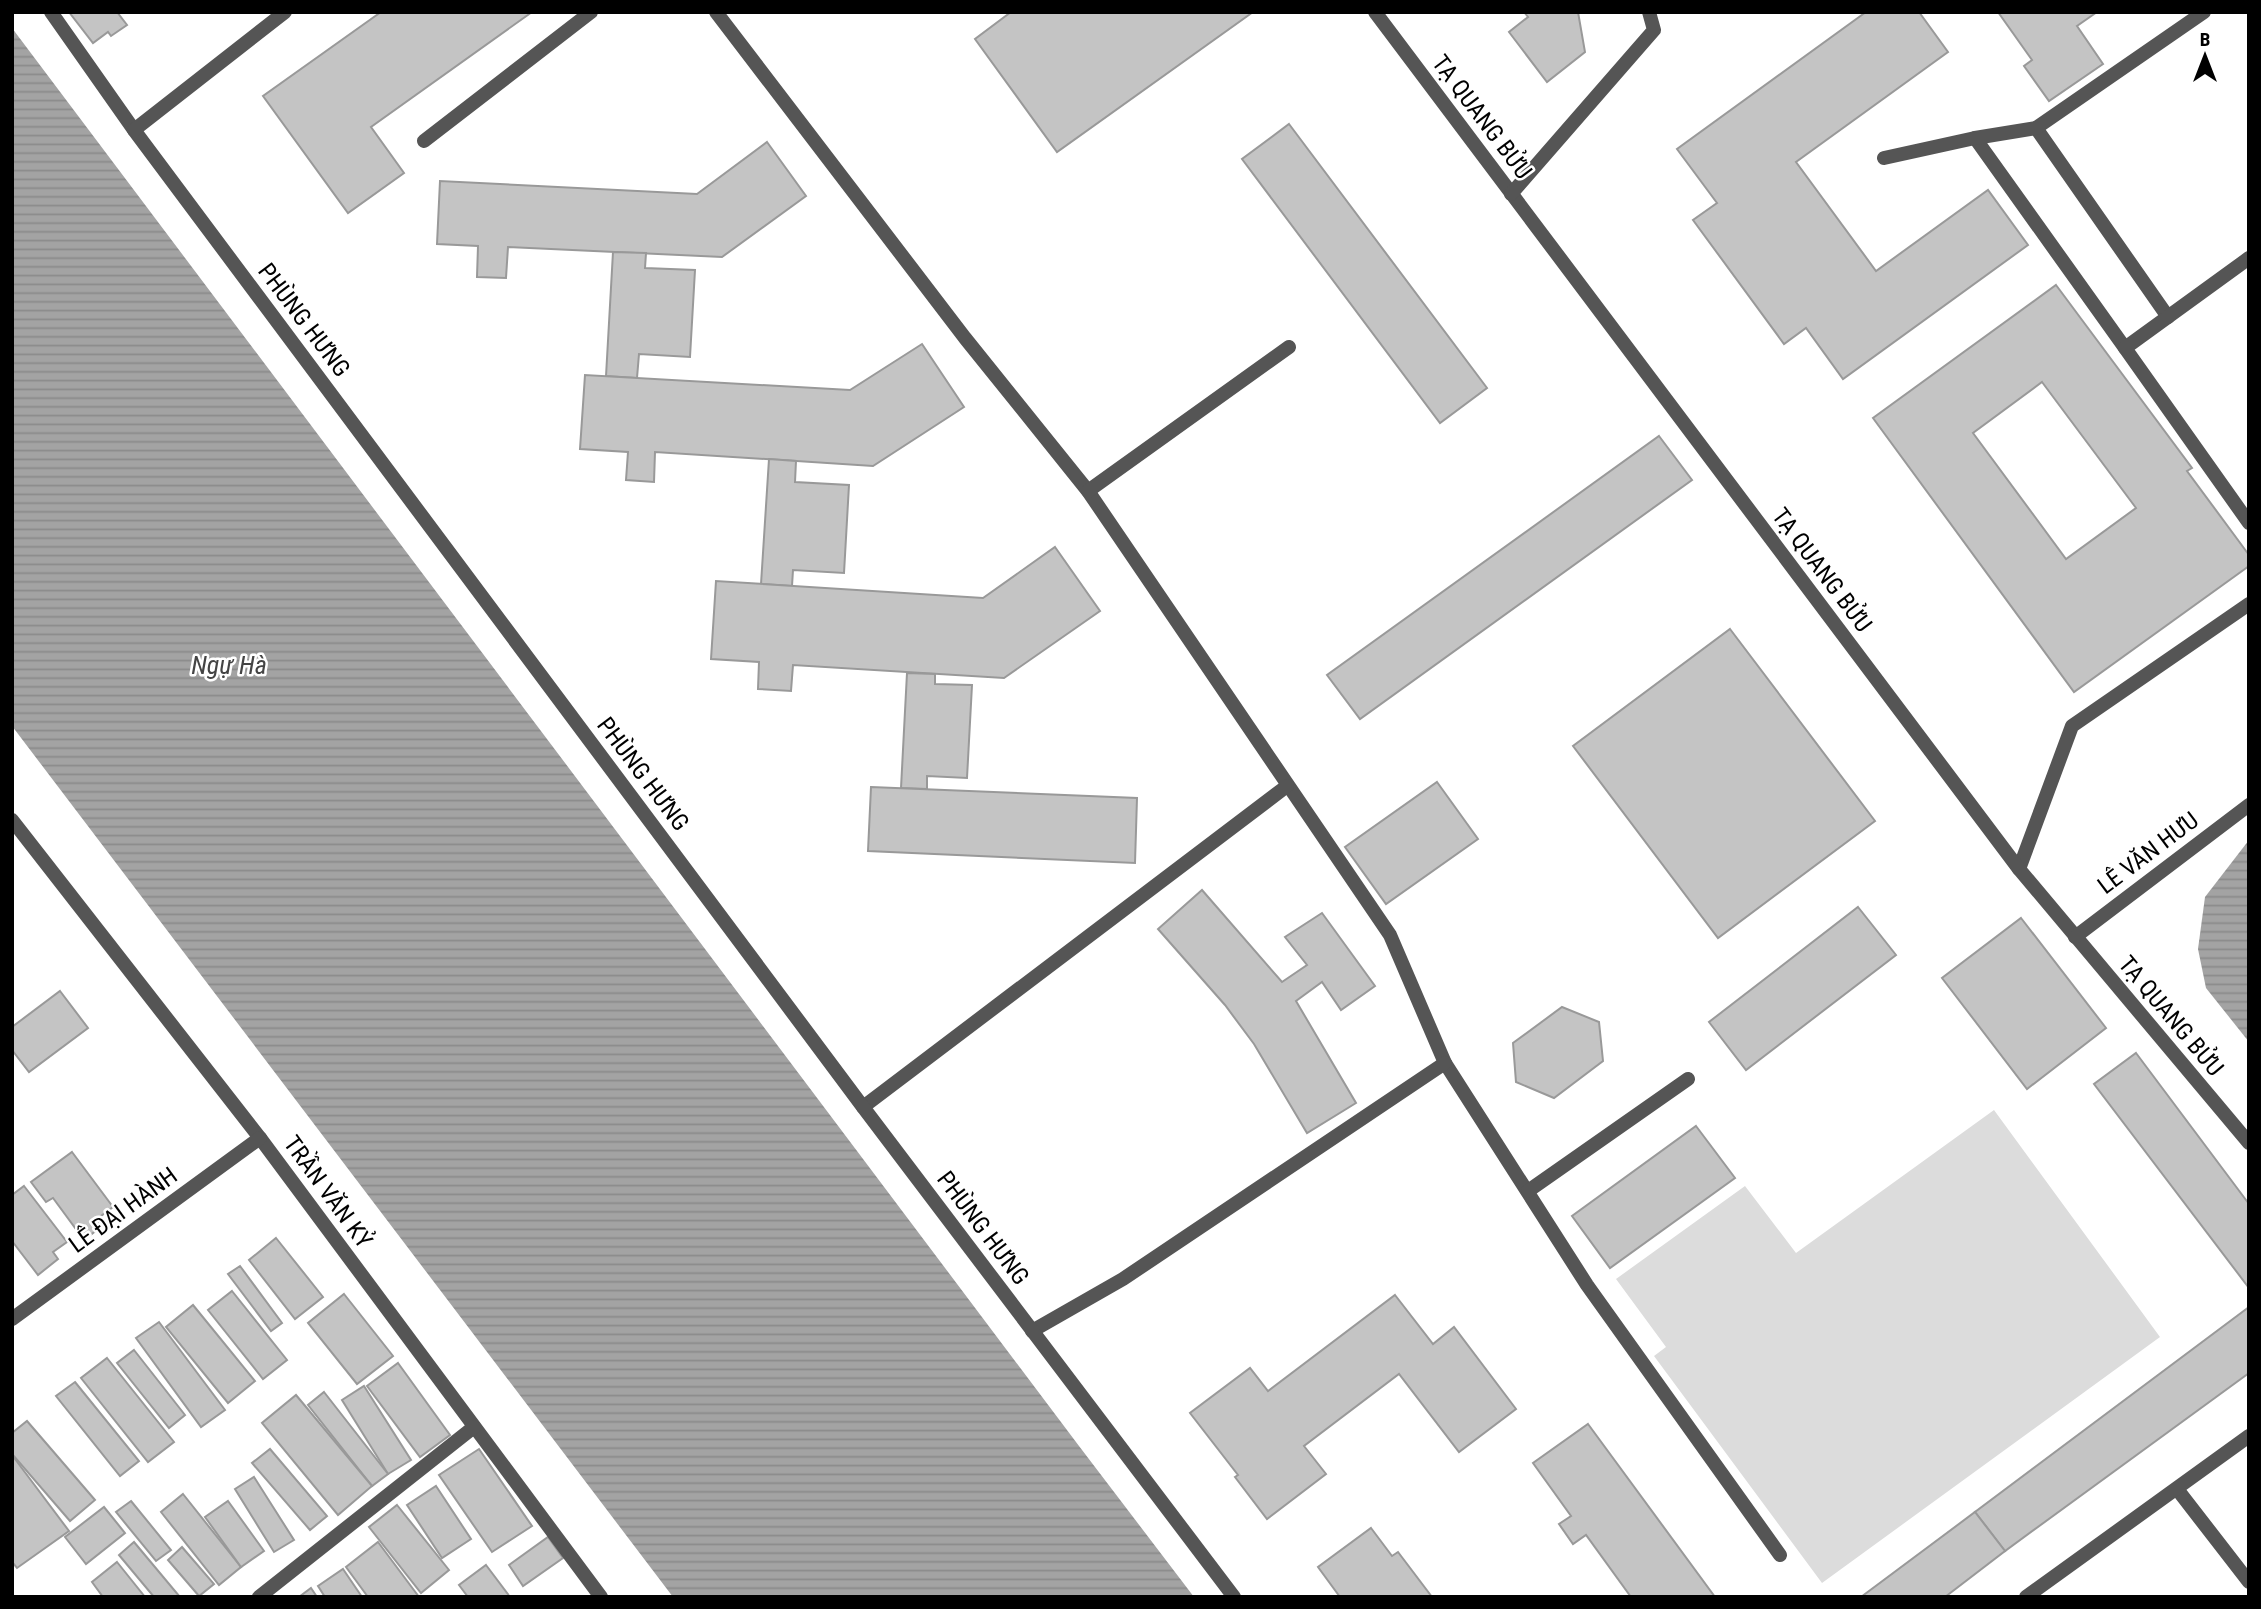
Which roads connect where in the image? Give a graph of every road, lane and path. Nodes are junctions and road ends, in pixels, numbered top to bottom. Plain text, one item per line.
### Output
1 (51, 12) edge
2 (285, 12) edge
3 (591, 12) edge
4 (716, 12) edge
5 (1375, 12) edge
6 (1649, 12) edge
7 (2204, 12) edge
8 (2036, 128) junction
9 (134, 130) junction
10 (1975, 138) junction
11 (424, 141) dead end
12 (1884, 158) dead end
13 (1511, 194) junction
14 (2249, 258) edge
15 (2168, 317) junction
16 (1289, 347) dead end
17 (2125, 348) junction
18 (1088, 491) junction
19 (2249, 523) edge
20 (2249, 604) edge
21 (1287, 786) junction
22 (2249, 805) edge
23 (12, 820) edge
24 (2019, 869) junction
25 (2075, 937) junction
26 (1445, 1063) junction
27 (1688, 1079) dead end
28 (863, 1107) junction
29 (260, 1138) junction
30 (2249, 1143) edge
31 (1528, 1191) junction
32 (12, 1319) edge
33 (1032, 1331) junction
34 (474, 1427) junction
35 (2249, 1436) edge
36 (2177, 1489) junction
37 (1780, 1555) dead end
38 (2249, 1582) edge
39 (260, 1597) edge
40 (601, 1597) edge
41 (1234, 1597) edge
42 (2026, 1597) edge

1 - 9 street, PHÙNG HƯNG
2 - 9 street
3 - 11 street
4 - 18 street
5 - 13 street, TẠ QUANG BỬU
6 - 13 street
7 - 8 street
8 - 10 street
8 - 15 street
9 - 28 street, PHÙNG HƯNG
10 - 12 street
10 - 17 street
13 - 24 street, TẠ QUANG BỬU
14 - 15 street
15 - 17 street
16 - 18 street
17 - 19 street
18 - 21 street
20 - 24 street
21 - 26 street
21 - 28 street
22 - 25 street, LÊ VĂN HƯU
23 - 29 street, TRẦN VĂN KỶ
24 - 25 street, TẠ QUANG BỬU
25 - 30 street, TẠ QUANG BỬU
26 - 31 street
26 - 33 street
27 - 31 street
28 - 33 street, PHÙNG HƯNG
29 - 32 street, LÊ ĐẠI HÀNH
29 - 34 street, TRẦN VĂN KỶ
31 - 37 street
33 - 41 street, PHÙNG HƯNG
34 - 39 street
34 - 40 street, TRẦN VĂN KỶ
35 - 36 street
36 - 38 street
36 - 42 street

